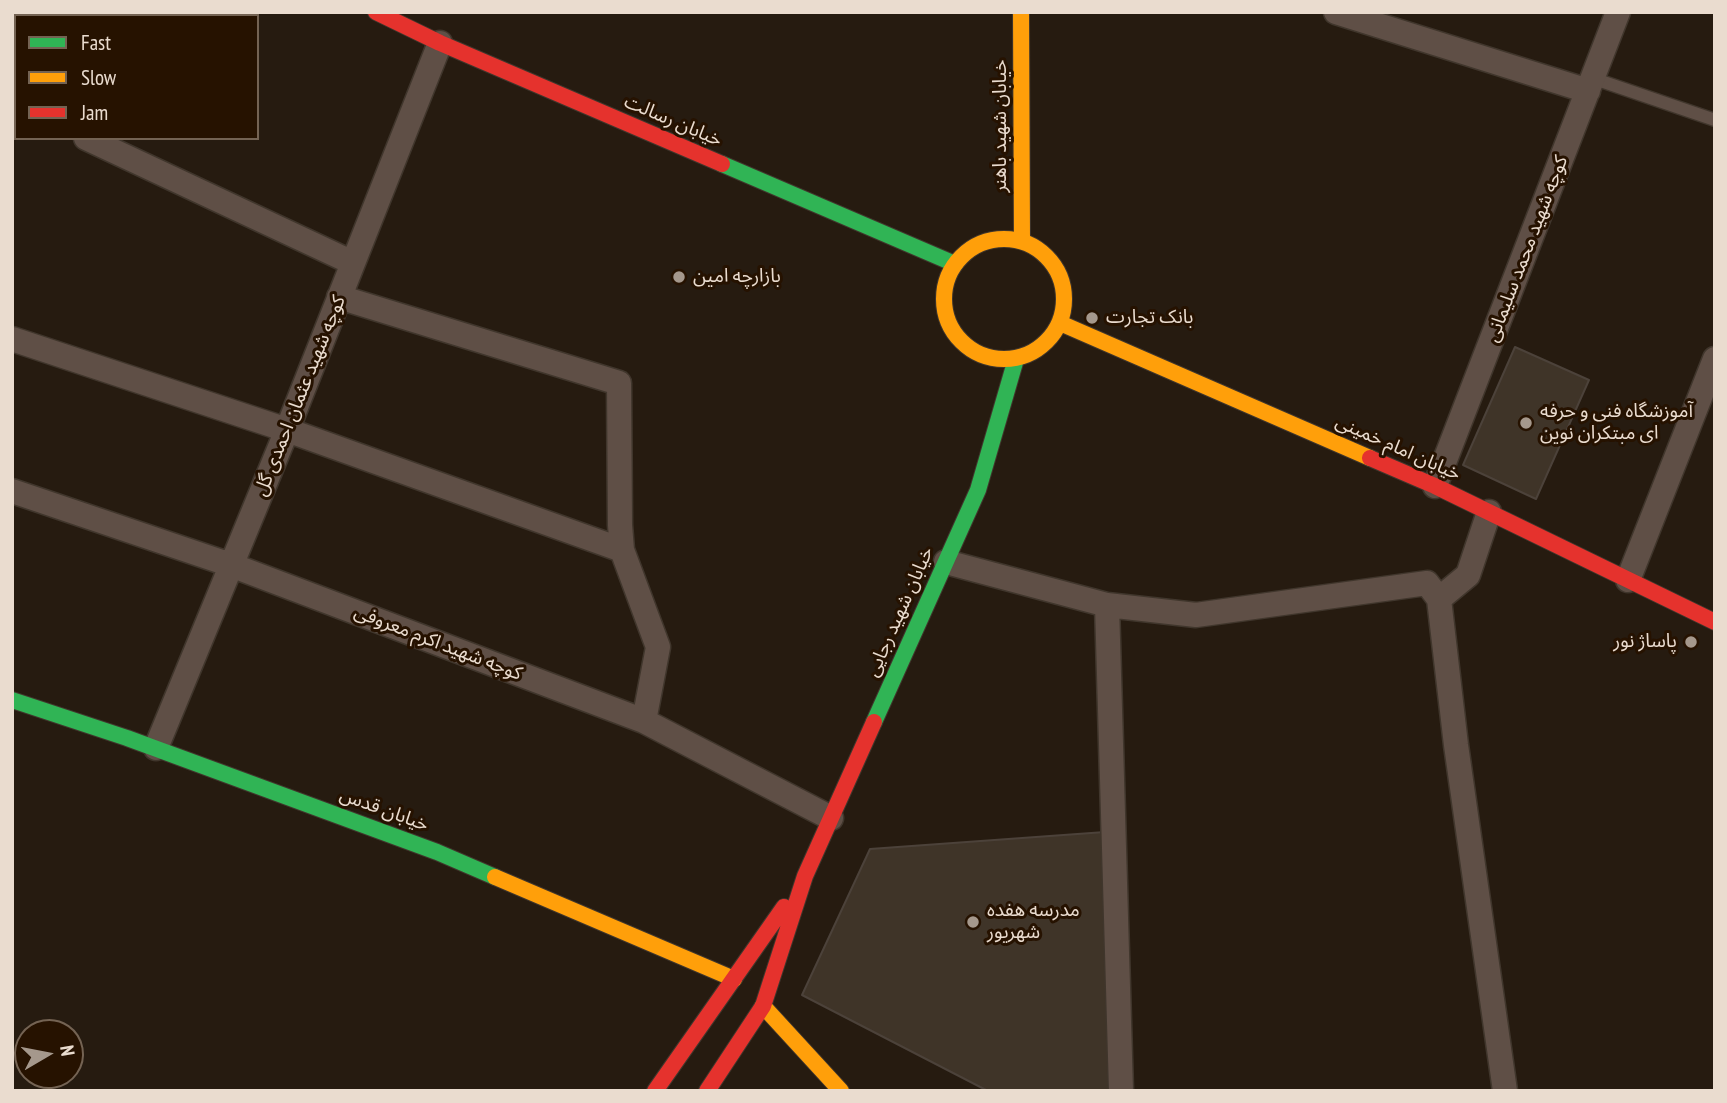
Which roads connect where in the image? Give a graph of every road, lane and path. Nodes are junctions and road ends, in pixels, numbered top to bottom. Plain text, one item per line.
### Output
1 (376, 12) edge
2 (1021, 12) edge
3 (1336, 12) edge
4 (1618, 12) edge
5 (440, 43) junction
6 (1590, 85) junction
7 (1715, 120) edge
8 (90, 140) edge
9 (1021, 240) junction
10 (353, 263) junction
11 (955, 264) junction
12 (339, 298) junction
13 (1060, 323) junction
14 (12, 339) edge
15 (1016, 359) junction
16 (1715, 359) edge
17 (287, 430) junction
18 (1435, 486) junction
19 (12, 491) edge
20 (1489, 512) junction
21 (622, 550) junction
22 (946, 562) junction
23 (231, 565) junction
24 (1628, 580) junction
25 (1439, 599) junction
26 (1107, 605) junction
27 (1715, 622) edge
28 (12, 700) edge
29 (645, 721) junction
30 (156, 748) junction
31 (831, 818) junction
32 (805, 876) junction
33 (734, 979) junction
34 (763, 1006) junction
35 (839, 1090) edge
36 (655, 1091) edge
37 (707, 1091) edge
38 (1121, 1091) edge
39 (1505, 1091) edge

1 - 5 main road, خیابان رسالت
2 - 9 main road, خیابان شهید باهنر
3 - 6 street
4 - 6 street, کوچه شهید محمد سلیمانی
5 - 10 street, کوچه شهید عثمان احمدی گل
5 - 11 main road, خیابان رسالت
6 - 7 lane
6 - 18 street, کوچه شهید محمد سلیمانی
8 - 10 street
9 - 11 main road
9 - 13 main road
10 - 12 street, کوچه شهید عثمان احمدی گل
11 - 15 main road
12 - 17 street, کوچه شهید عثمان احمدی گل
12 - 21 street
13 - 15 main road
13 - 18 main road, خیابان امام خمینی
14 - 17 street
15 - 22 main road, خیابان شهید رجایی
16 - 24 street
17 - 21 street
17 - 23 street, کوچه شهید عثمان احمدی گل
18 - 20 main road, خیابان امام خمینی
19 - 23 street, کوچه شهید اکرم معروفی
20 - 24 main road, خیابان امام خمینی
20 - 25 street
21 - 29 street
22 - 26 street
22 - 31 main road, خیابان شهید رجایی
23 - 29 street, کوچه شهید اکرم معروفی
23 - 30 street, کوچه شهید عثمان احمدی گل
24 - 27 main road, خیابان امام خمینی
25 - 26 street
25 - 39 street
26 - 38 street
28 - 30 main road, خیابان قدس
29 - 31 street, کوچه شهید اکرم معروفی
30 - 33 main road, خیابان قدس
31 - 32 main road, خیابان شهید رجایی
32 - 33 main road, خیابان شهید رجایی
32 - 34 main road, خیابان شهید رجایی
33 - 36 main road, خیابان شهید رجایی
34 - 35 main road
34 - 37 main road, خیابان شهید رجایی

